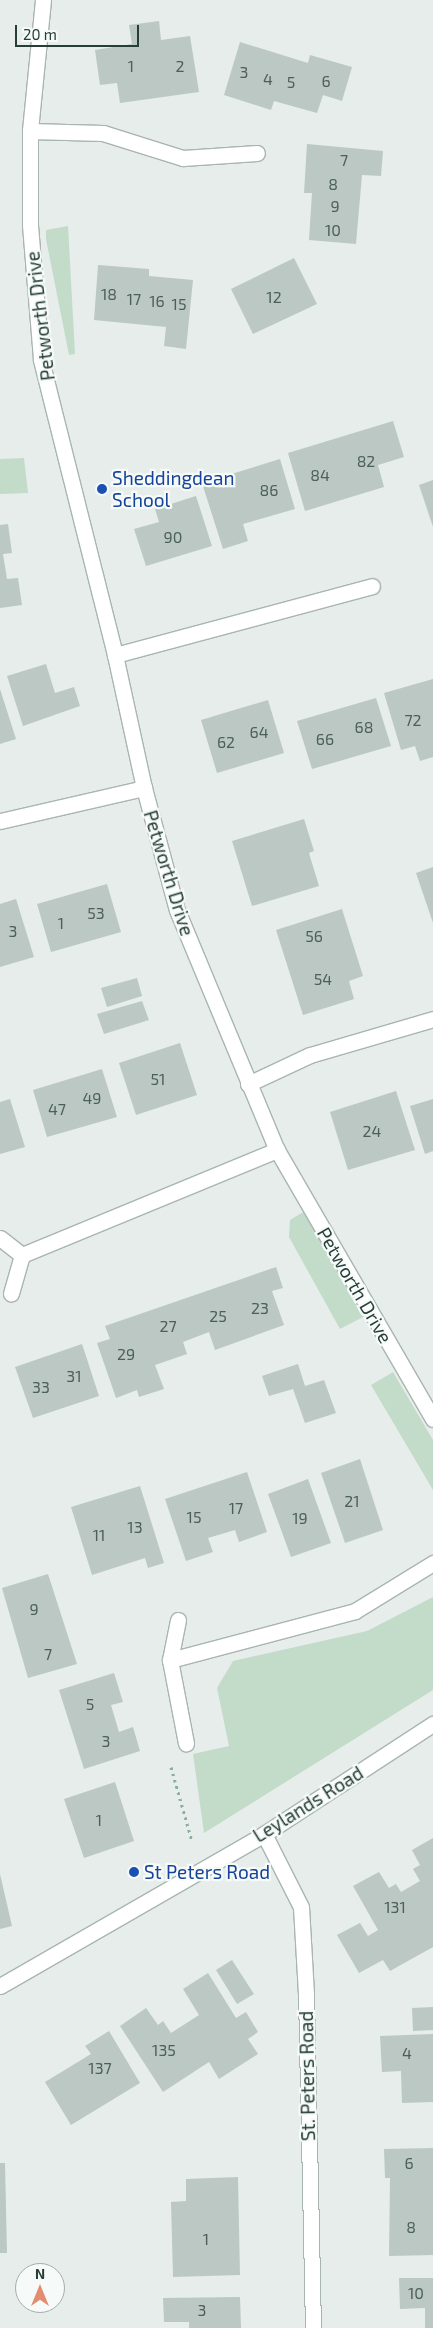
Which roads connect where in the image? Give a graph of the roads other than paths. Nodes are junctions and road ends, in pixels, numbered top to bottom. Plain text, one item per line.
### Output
1 (43, 0) edge
2 (30, 131) junction
3 (257, 153) dead end
4 (372, 586) dead end
5 (115, 655) junction
6 (144, 788) junction
7 (0, 820) edge
8 (433, 1018) edge
9 (248, 1084) junction
10 (277, 1150) junction
11 (0, 1238) edge
12 (22, 1255) junction
13 (11, 1293) dead end
14 (433, 1420) edge
15 (433, 1563) edge
16 (178, 1620) dead end
17 (170, 1660) junction
18 (433, 1724) edge
19 (186, 1742) road end
20 (264, 1834) junction
21 (0, 1986) edge
22 (313, 2328) edge

1 - 2 street, Petworth Drive
2 - 3 street
2 - 5 street, Petworth Drive
4 - 5 street
5 - 6 street, Petworth Drive
6 - 7 street
6 - 9 street, Petworth Drive
8 - 9 street
9 - 10 street, Petworth Drive
10 - 12 street
10 - 14 street, Petworth Drive
11 - 12 street
12 - 13 street
15 - 17 street
16 - 17 street
17 - 19 street
18 - 20 street, Leylands Road
20 - 21 street, Leylands Road
20 - 22 street, St. Peters Road

